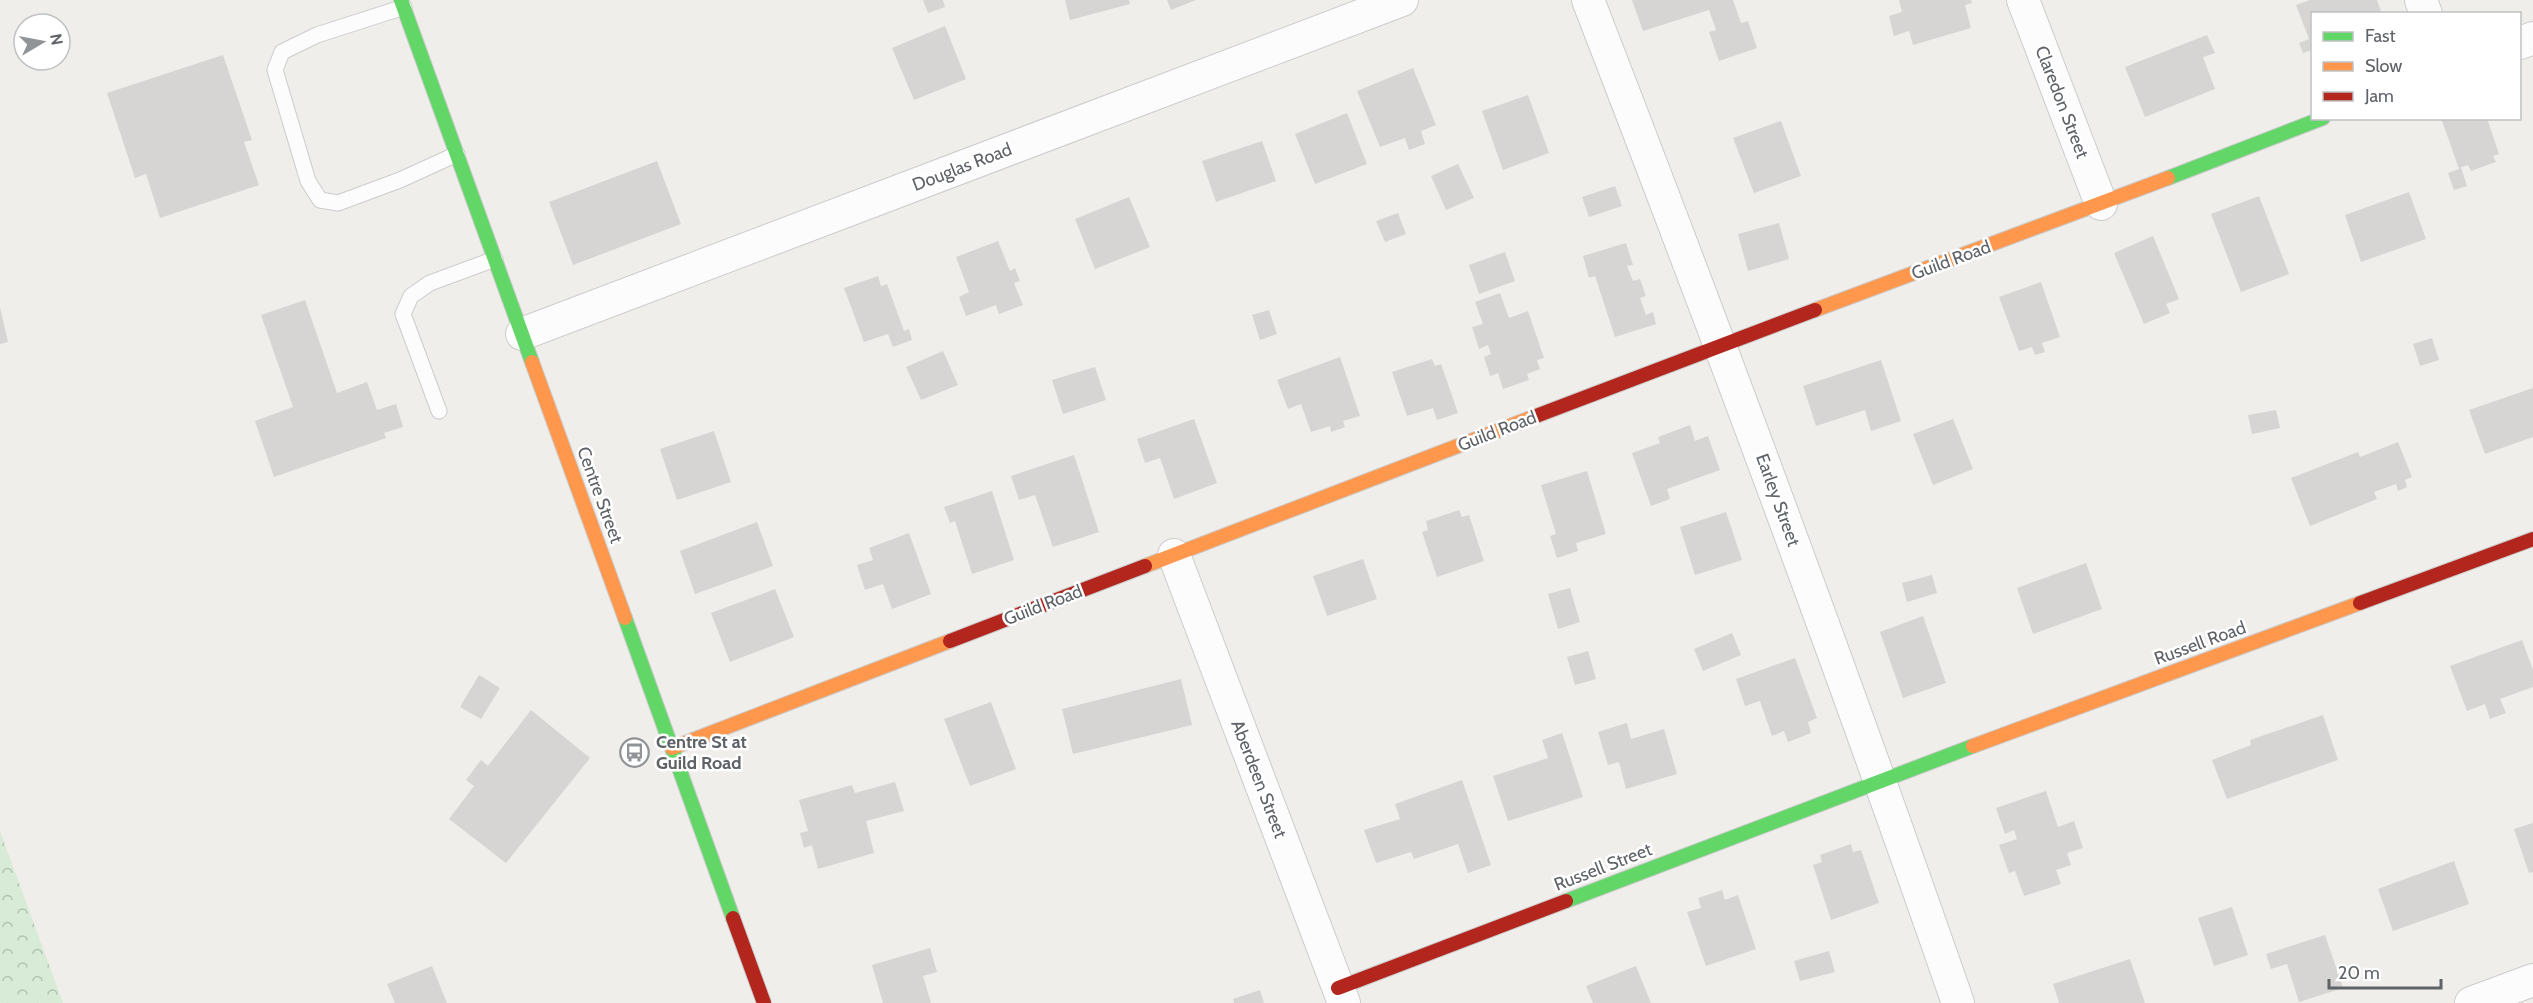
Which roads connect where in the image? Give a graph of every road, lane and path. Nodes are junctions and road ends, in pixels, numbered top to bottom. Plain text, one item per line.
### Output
1 (1402, 0) edge
2 (1588, 0) edge
3 (2023, 0) edge
4 (403, 4) edge
5 (2318, 120) edge
6 (457, 154) junction
7 (2102, 204) junction
8 (495, 259) junction
9 (522, 334) junction
10 (1722, 345) junction
11 (439, 411) dead end
12 (2533, 539) edge
13 (1174, 555) junction
14 (672, 748) junction
15 (1880, 780) junction
16 (2533, 980) edge
17 (1341, 996) edge
18 (765, 1003) edge
19 (1958, 1003) edge
20 (2471, 1003) edge

1 - 9 street, Douglas Road
2 - 10 street, Earley Street
3 - 7 street, Claredon Street
4 - 6 street, Centre Street
4 - 6 lane
5 - 7 street, Guild Road
6 - 8 street, Centre Street
7 - 10 street, Guild Road
8 - 9 street, Centre Street
8 - 11 lane
9 - 14 street, Centre Street
10 - 13 street, Guild Road
10 - 15 street, Earley Street
12 - 15 street, Russell Road
13 - 14 street, Guild Road
13 - 17 street, Aberdeen Street
14 - 18 street, Centre Street
15 - 17 street, Russell Street
15 - 19 street, Earley Street
16 - 20 street

